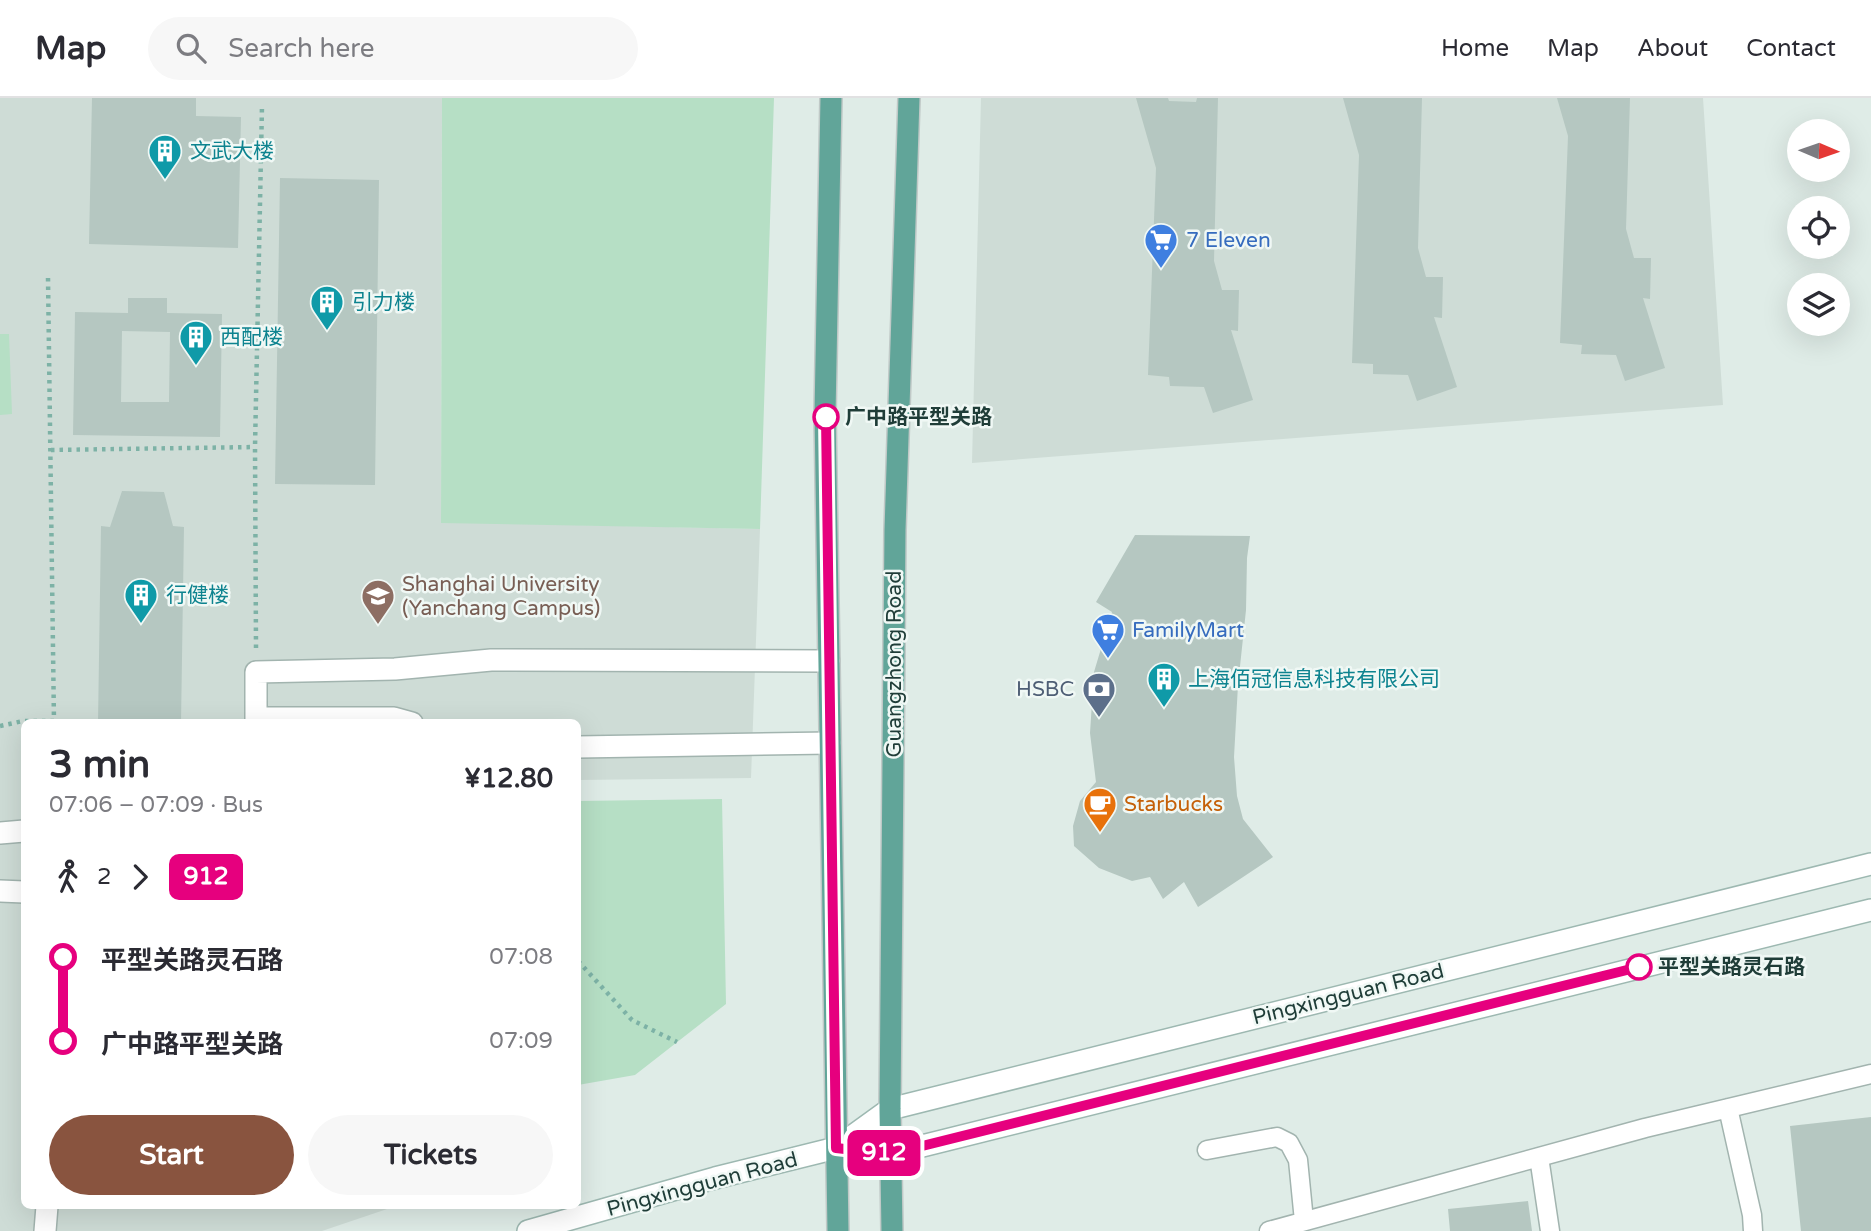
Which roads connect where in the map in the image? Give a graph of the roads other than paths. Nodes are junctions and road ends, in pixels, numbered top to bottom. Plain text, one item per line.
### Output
1 (831, 98) edge
2 (909, 98) edge
3 (829, 661) junction
4 (256, 719) edge
5 (325, 719) edge
6 (398, 719) edge
7 (830, 743) junction
8 (581, 747) edge
9 (21, 831) edge
10 (0, 833) edge
11 (1871, 863) edge
12 (0, 891) edge
13 (21, 892) edge
14 (1871, 909) edge
15 (1871, 1074) edge
16 (1728, 1108) junction
17 (890, 1109) junction
18 (836, 1148) junction
19 (1207, 1150) dead end
20 (890, 1154) junction
21 (1539, 1157) junction
22 (47, 1209) edge
23 (1304, 1221) junction
24 (45, 1231) edge
25 (527, 1231) edge
26 (838, 1231) edge
27 (891, 1231) edge
28 (1269, 1231) edge
29 (1550, 1231) edge
30 (1754, 1231) edge

1 - 3 main road
2 - 17 main road, Guangzhong Road
3 - 4 street
3 - 7 main road
5 - 6 street
7 - 8 street
7 - 18 main road
9 - 10 street
11 - 17 street, Pingxingguan Road
12 - 13 street
14 - 20 street, Pingxingguan Road
15 - 16 lane
16 - 21 lane
16 - 30 lane
17 - 18 street, Pingxingguan Road
17 - 20 main road, Guangzhong Road
18 - 20 street, Pingxingguan Road
18 - 25 street, Pingxingguan Road
18 - 26 main road
19 - 23 lane
20 - 27 main road, Guangzhong Road
21 - 23 lane
21 - 29 lane
22 - 24 street
23 - 28 lane

